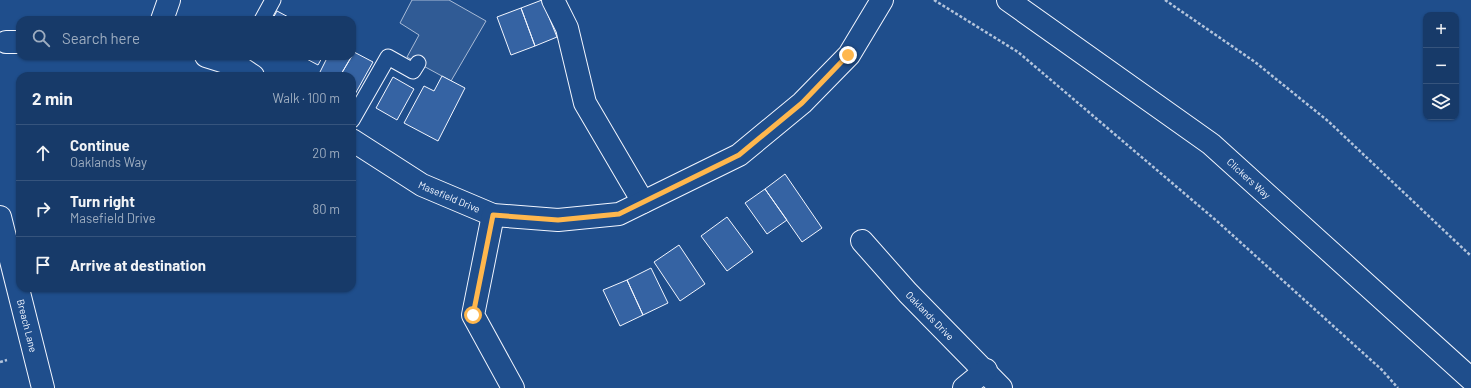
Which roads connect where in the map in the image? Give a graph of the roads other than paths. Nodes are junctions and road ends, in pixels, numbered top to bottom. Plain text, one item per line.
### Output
1 (169, 0) edge
2 (273, 0) edge
3 (553, 0) edge
4 (882, 0) edge
5 (1008, 0) edge
6 (163, 16) edge
7 (264, 16) edge
8 (217, 60) edge
9 (418, 63) dead end
10 (242, 69) edge
11 (356, 113) edge
12 (356, 143) edge
13 (642, 202) junction
14 (493, 215) junction
15 (0, 217) edge
16 (862, 241) dead end
17 (16, 281) edge
18 (19, 292) edge
19 (986, 370) junction
20 (1471, 379) edge
21 (43, 388) edge
22 (513, 388) edge
23 (964, 388) edge
24 (1001, 388) edge

1 - 6 street
2 - 7 lane
3 - 13 street
4 - 13 street, Masefield Drive
5 - 20 street, Clickers Way
8 - 10 street
9 - 11 lane
12 - 14 street, Masefield Drive
13 - 14 street, Masefield Drive
14 - 22 street
15 - 17 street, Breach Lane
16 - 19 street, Oaklands Drive
18 - 21 street, Breach Lane
19 - 23 street
19 - 24 street, Oaklands Drive

